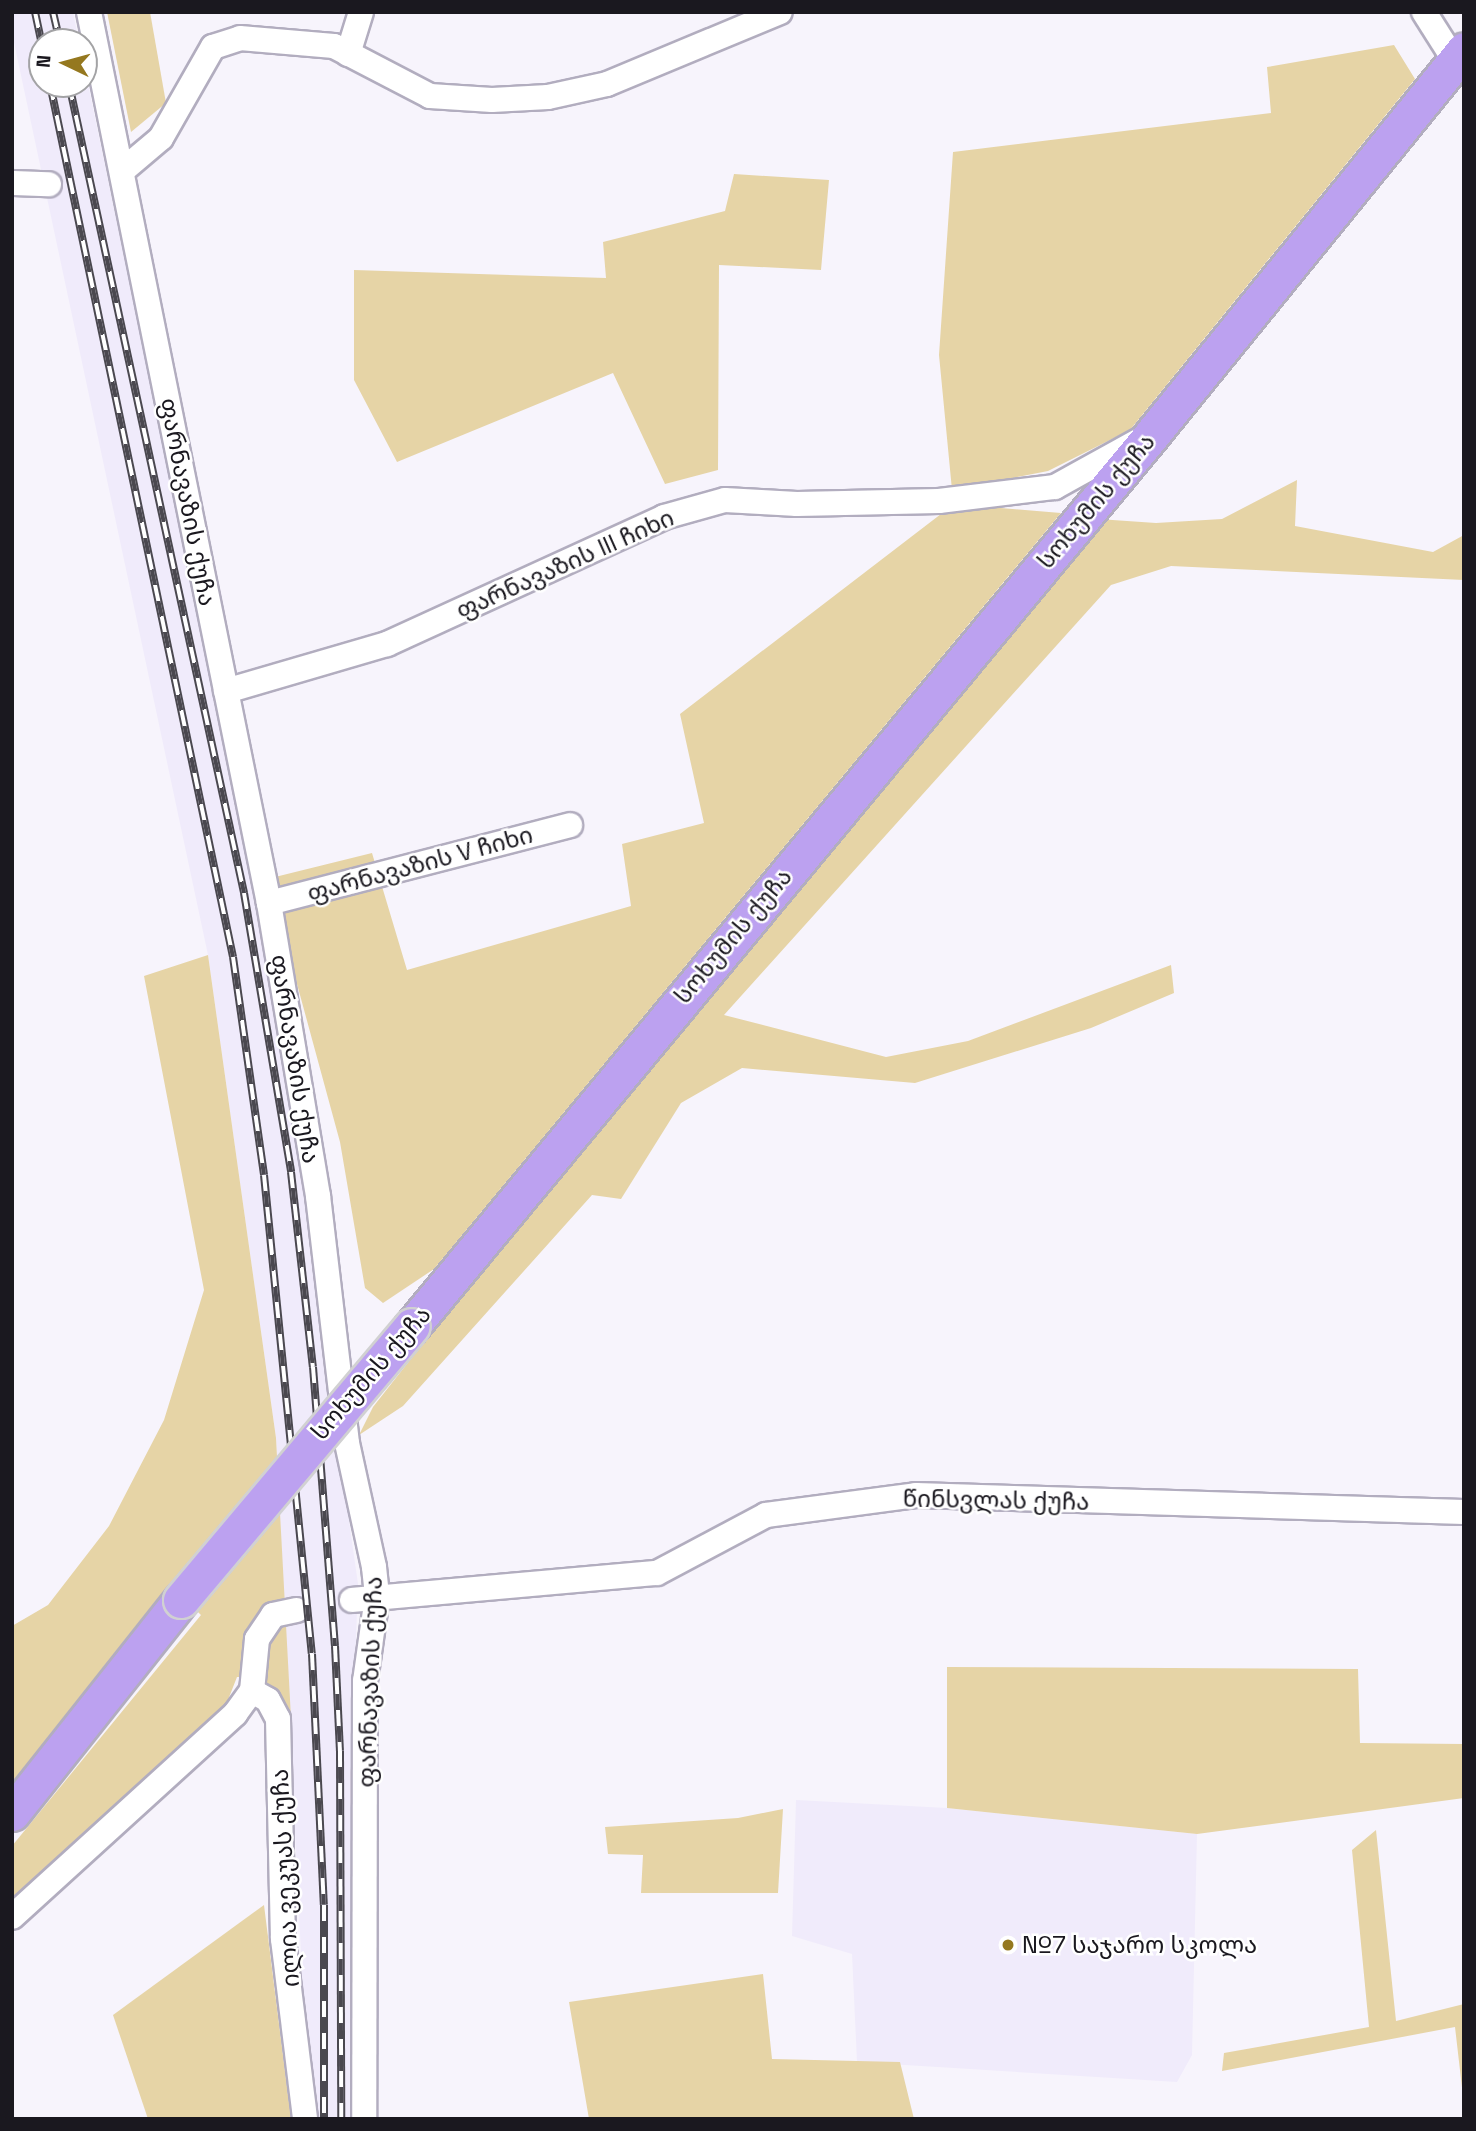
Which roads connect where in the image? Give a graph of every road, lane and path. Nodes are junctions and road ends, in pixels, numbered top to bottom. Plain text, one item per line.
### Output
1 (89, 12) edge
2 (361, 12) edge
3 (780, 12) edge
4 (1424, 12) edge
5 (348, 54) junction
6 (1459, 56) edge
7 (122, 171) junction
8 (12, 183) edge
9 (49, 184) dead end
10 (1153, 433) junction
11 (226, 691) junction
12 (570, 825) dead end
13 (269, 903) junction
14 (1464, 1512) edge
15 (365, 1599) junction
16 (296, 1610) dead end
17 (252, 1691) junction
18 (12, 1813) edge
19 (12, 1917) edge
20 (305, 2119) edge
21 (364, 2119) edge

1 - 7 street, ფარნავაზის ქუჩა
2 - 5 street
3 - 5 street
4 - 6 street
5 - 7 street
6 - 10 highway, სოხუმის ქუჩა
7 - 11 street, ფარნავაზის ქუჩა
8 - 9 street
10 - 11 street, ფარნავაზის III ჩიხი
10 - 18 highway, სოხუმის ქუჩა, bridge
11 - 13 street, ფარნავაზის ქუჩა
12 - 13 street, ფარნავაზის V ჩიხი
13 - 15 street, ფარნავაზის ქუჩა
14 - 15 street, წინსვლას ქუჩა
15 - 21 street, ფარნავაზის ქუჩა
16 - 17 street
17 - 19 street
17 - 20 street, ილია ვეკუას ქუჩა

